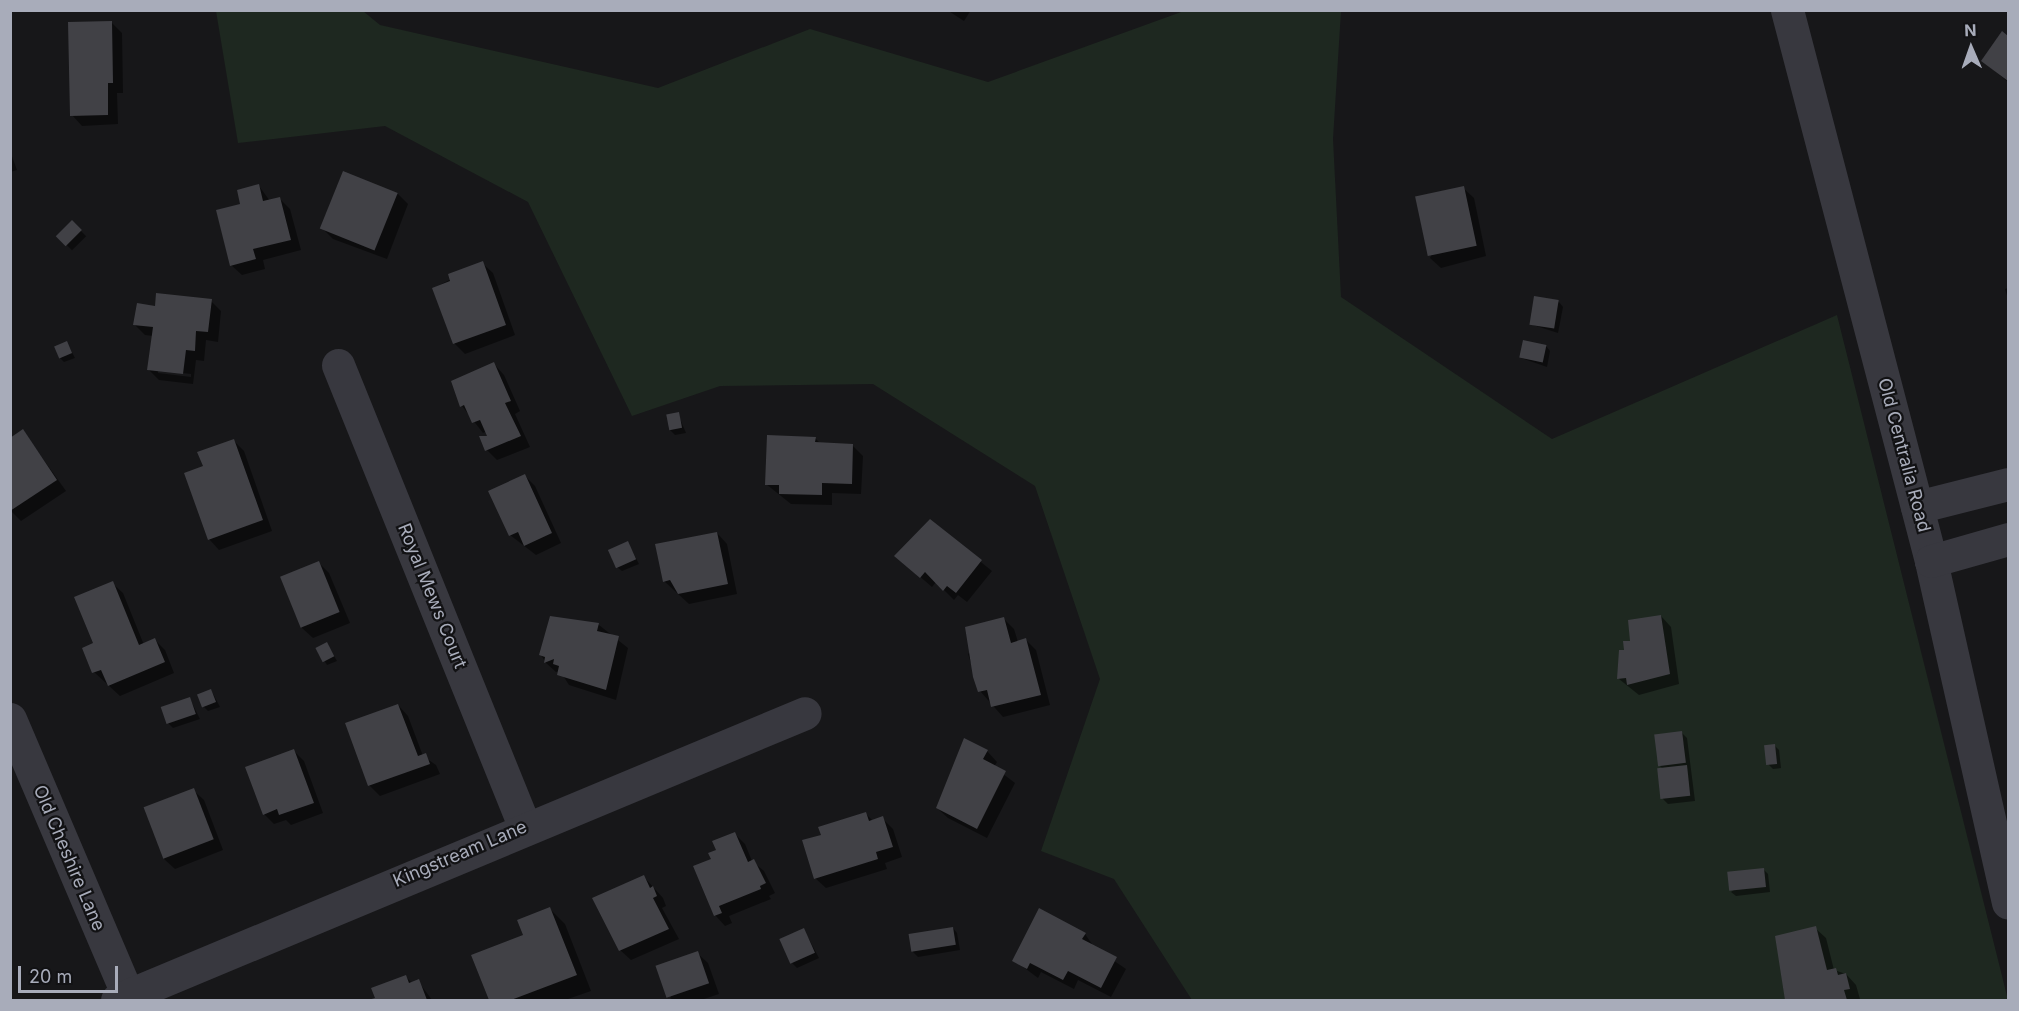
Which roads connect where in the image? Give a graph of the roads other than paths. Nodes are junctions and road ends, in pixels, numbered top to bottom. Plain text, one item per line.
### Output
1 (1787, 10) edge
2 (338, 365) dead end
3 (2008, 484) edge
4 (1917, 507) junction
5 (2008, 539) edge
6 (1931, 561) junction
7 (805, 713) dead end
8 (10, 719) edge
9 (525, 827) junction
10 (2008, 902) edge
11 (123, 998) edge

1 - 4 street, Old Centralia Road
2 - 9 street, Royal Mews Court
3 - 4 street
4 - 6 street, Old Centralia Road
5 - 6 street
6 - 10 street, Old Centralia Road
7 - 9 street, Kingstream Lane
8 - 11 street, Old Cheshire Lane
9 - 11 street, Kingstream Lane

